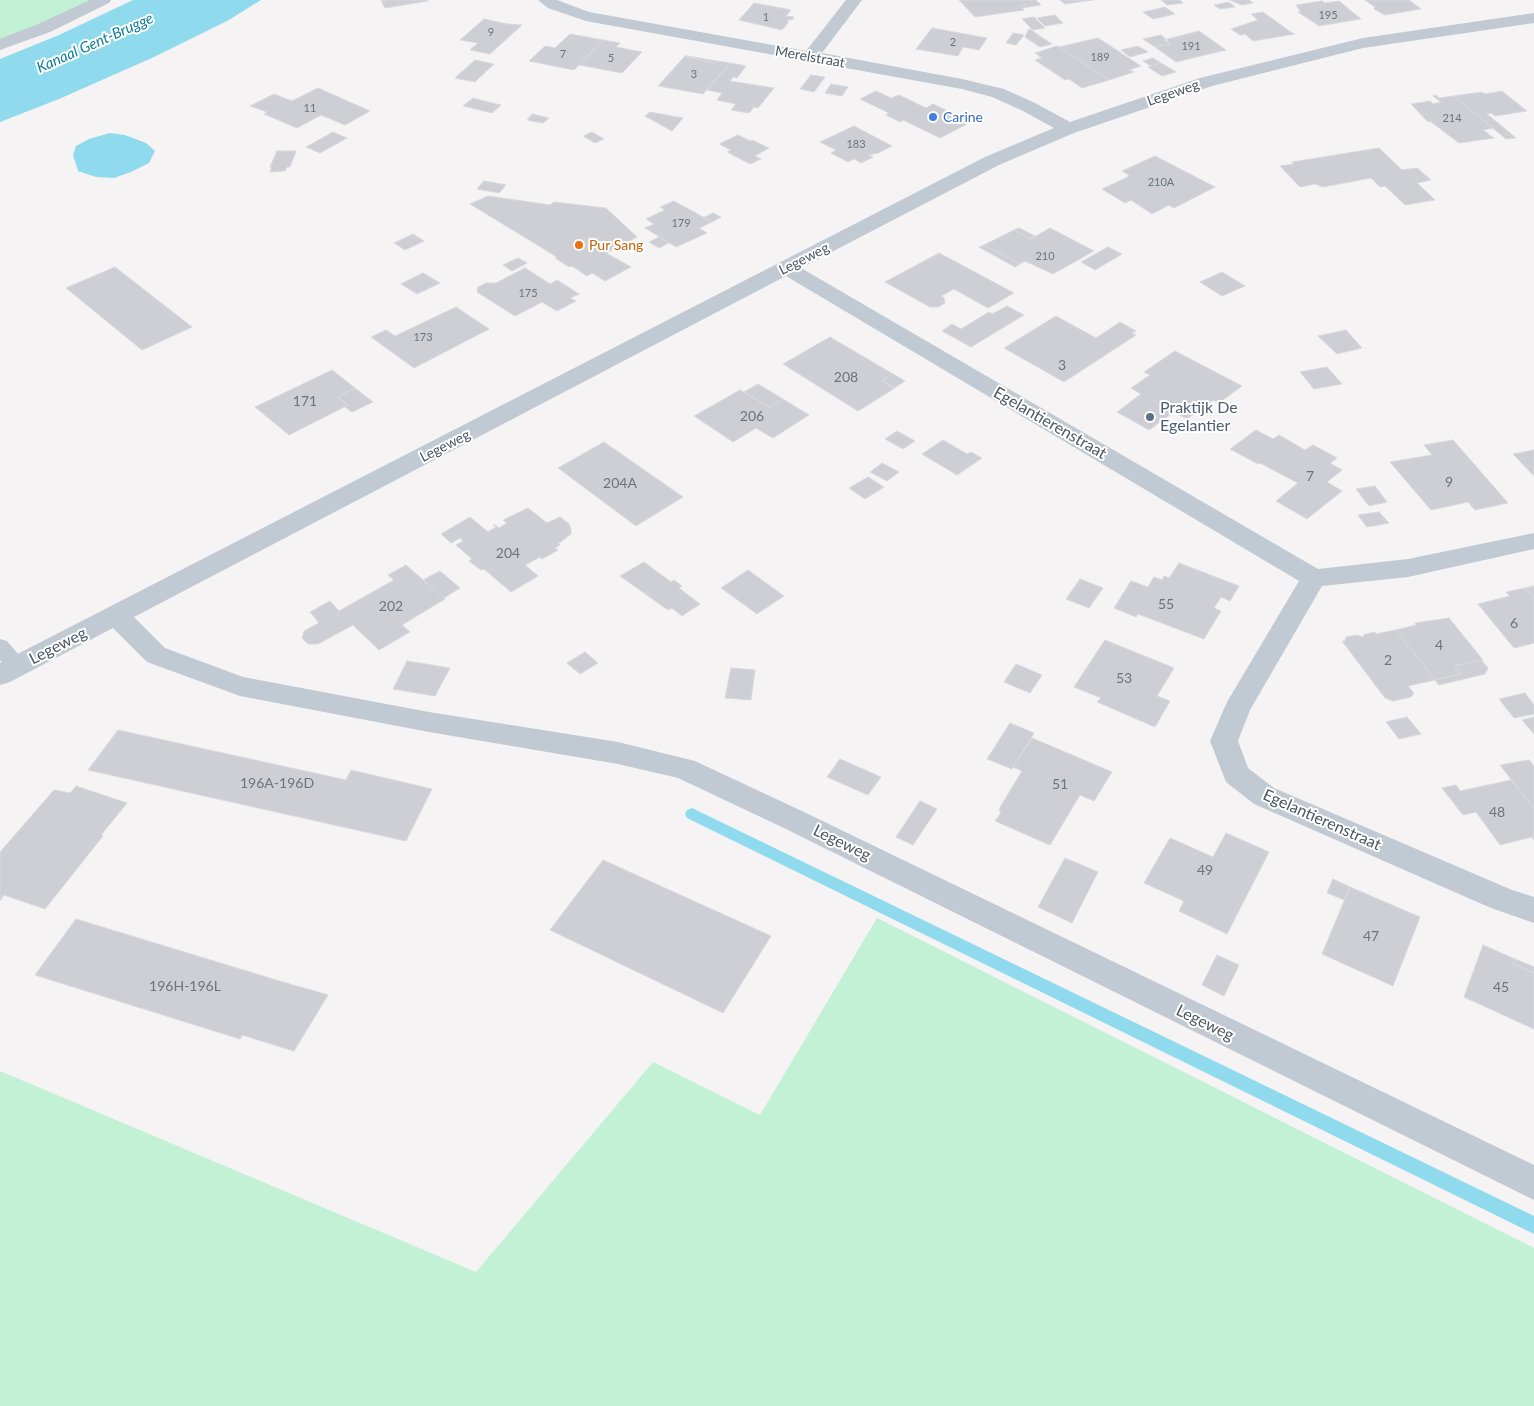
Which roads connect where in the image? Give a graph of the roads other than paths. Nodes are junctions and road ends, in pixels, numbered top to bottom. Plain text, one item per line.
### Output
1 (103, 0) edge
2 (546, 0) edge
3 (854, 0) edge
4 (1534, 18) edge
5 (0, 45) edge
6 (810, 57) junction
7 (1068, 129) junction
8 (786, 268) junction
9 (1534, 542) edge
10 (1314, 578) junction
11 (117, 616) junction
12 (0, 646) edge
13 (9, 671) edge
14 (1534, 910) edge
15 (1534, 1183) edge

1 - 5 street
2 - 6 street, Merelstraat
3 - 6 street
4 - 7 street, Legeweg
6 - 7 street, Merelstraat
7 - 8 street, Legeweg
8 - 10 street, Egelantierenstraat
8 - 11 street, Legeweg
9 - 10 street
10 - 14 street, Egelantierenstraat
11 - 13 street, Legeweg
11 - 15 street, Legeweg
12 - 13 lane

